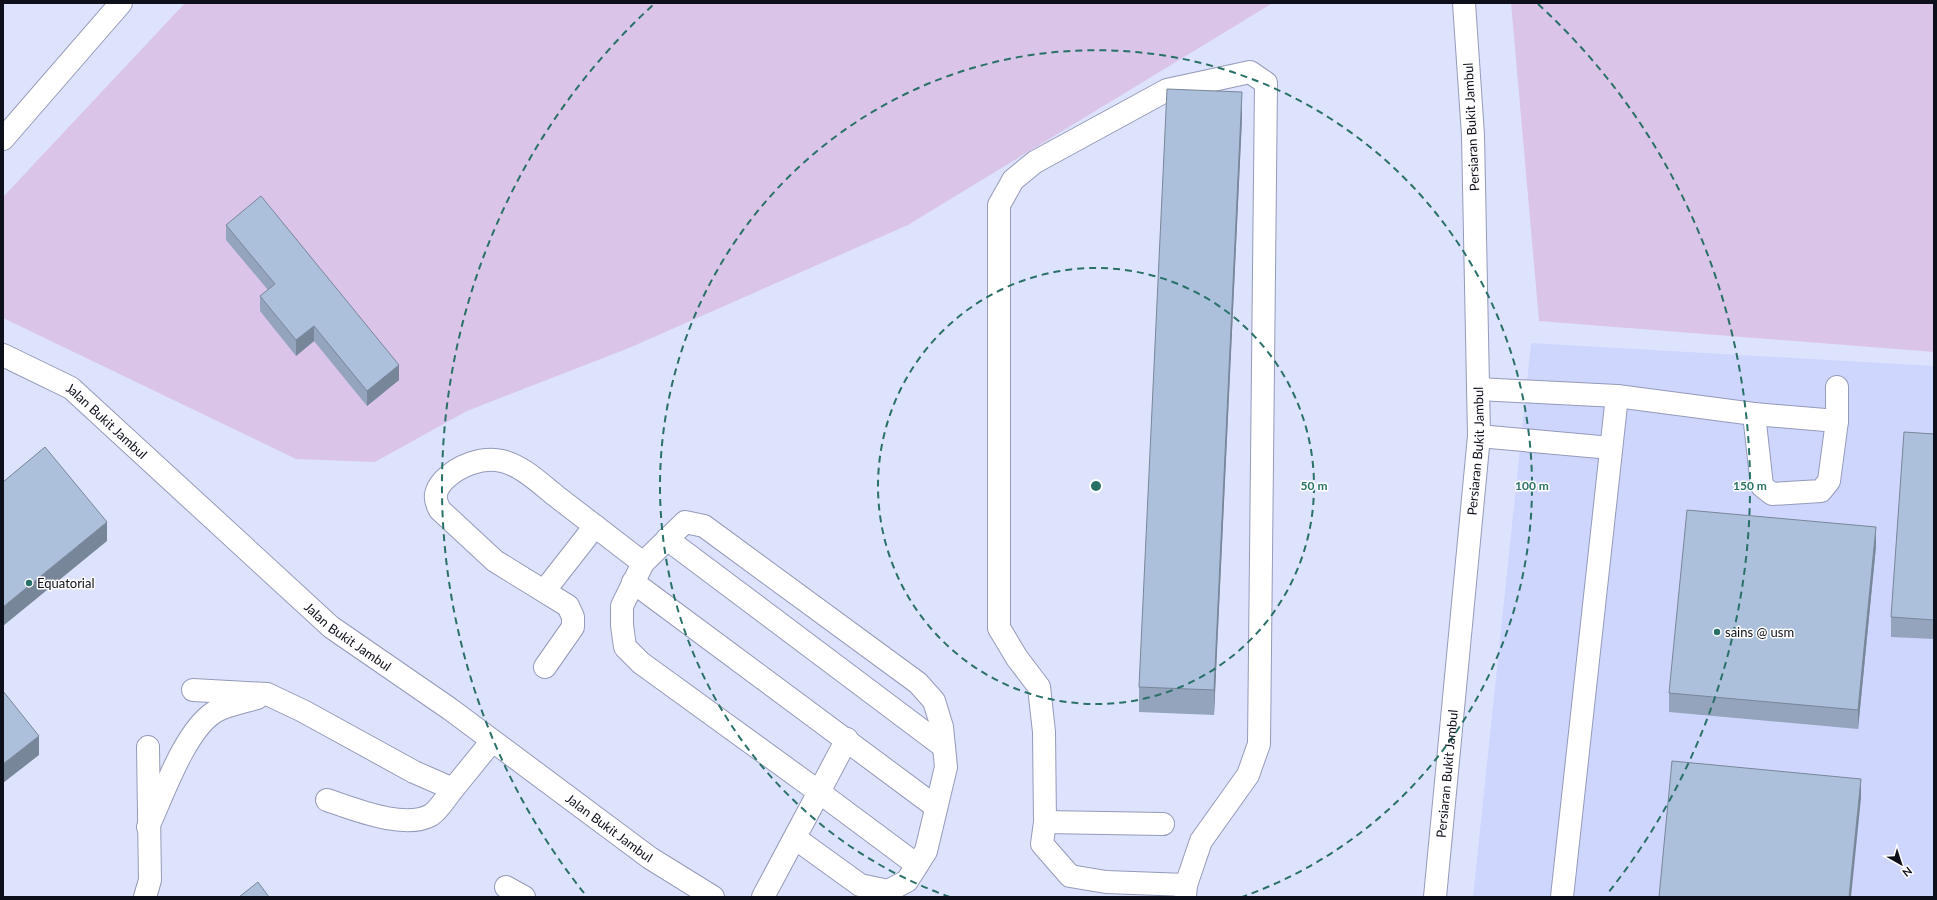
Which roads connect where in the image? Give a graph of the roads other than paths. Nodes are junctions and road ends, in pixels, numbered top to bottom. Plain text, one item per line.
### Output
1 (121, 3) edge
2 (1464, 3) edge
3 (3, 139) edge
4 (3, 354) edge
5 (1837, 387) dead end
6 (1478, 389) junction
7 (1617, 396) junction
8 (1754, 414) junction
9 (1837, 421) junction
10 (1479, 436) junction
11 (1611, 448) junction
12 (595, 526) junction
13 (667, 539) junction
14 (643, 563) junction
15 (633, 582) junction
16 (545, 590) junction
17 (545, 667) dead end
18 (193, 690) dead end
19 (267, 694) junction
20 (847, 739) junction
21 (492, 741) junction
22 (148, 747) dead end
23 (944, 747) junction
24 (453, 789) junction
25 (819, 792) junction
26 (327, 800) dead end
27 (936, 807) junction
28 (1045, 822) junction
29 (1163, 824) dead end
30 (148, 827) junction
31 (795, 838) junction
32 (917, 865) junction
33 (1106, 889) edge
34 (1185, 891) edge
35 (144, 897) edge
36 (713, 897) edge
37 (763, 897) edge
38 (1435, 897) edge
39 (1562, 897) edge

1 - 3 street
2 - 6 street, Persiaran Bukit Jambul
4 - 21 street, Jalan Bukit Jambul
5 - 9 street
6 - 7 street
6 - 10 street, Persiaran Bukit Jambul
7 - 8 street
7 - 11 street
8 - 9 street
8 - 9 street
10 - 11 street
10 - 38 street, Persiaran Bukit Jambul
11 - 39 street
12 - 14 street
12 - 16 street
12 - 16 street
13 - 14 street
13 - 23 street
13 - 23 street
14 - 15 street
15 - 20 street
15 - 25 street
16 - 17 street
18 - 19 street
19 - 24 street
19 - 30 street
20 - 25 street
20 - 27 street
21 - 24 street
21 - 36 street, Jalan Bukit Jambul
22 - 30 street
23 - 27 street
24 - 26 street
25 - 31 street
25 - 32 street
27 - 32 street
28 - 29 street
28 - 33 street
28 - 34 street
30 - 35 street
31 - 32 street
31 - 37 street
33 - 34 street

